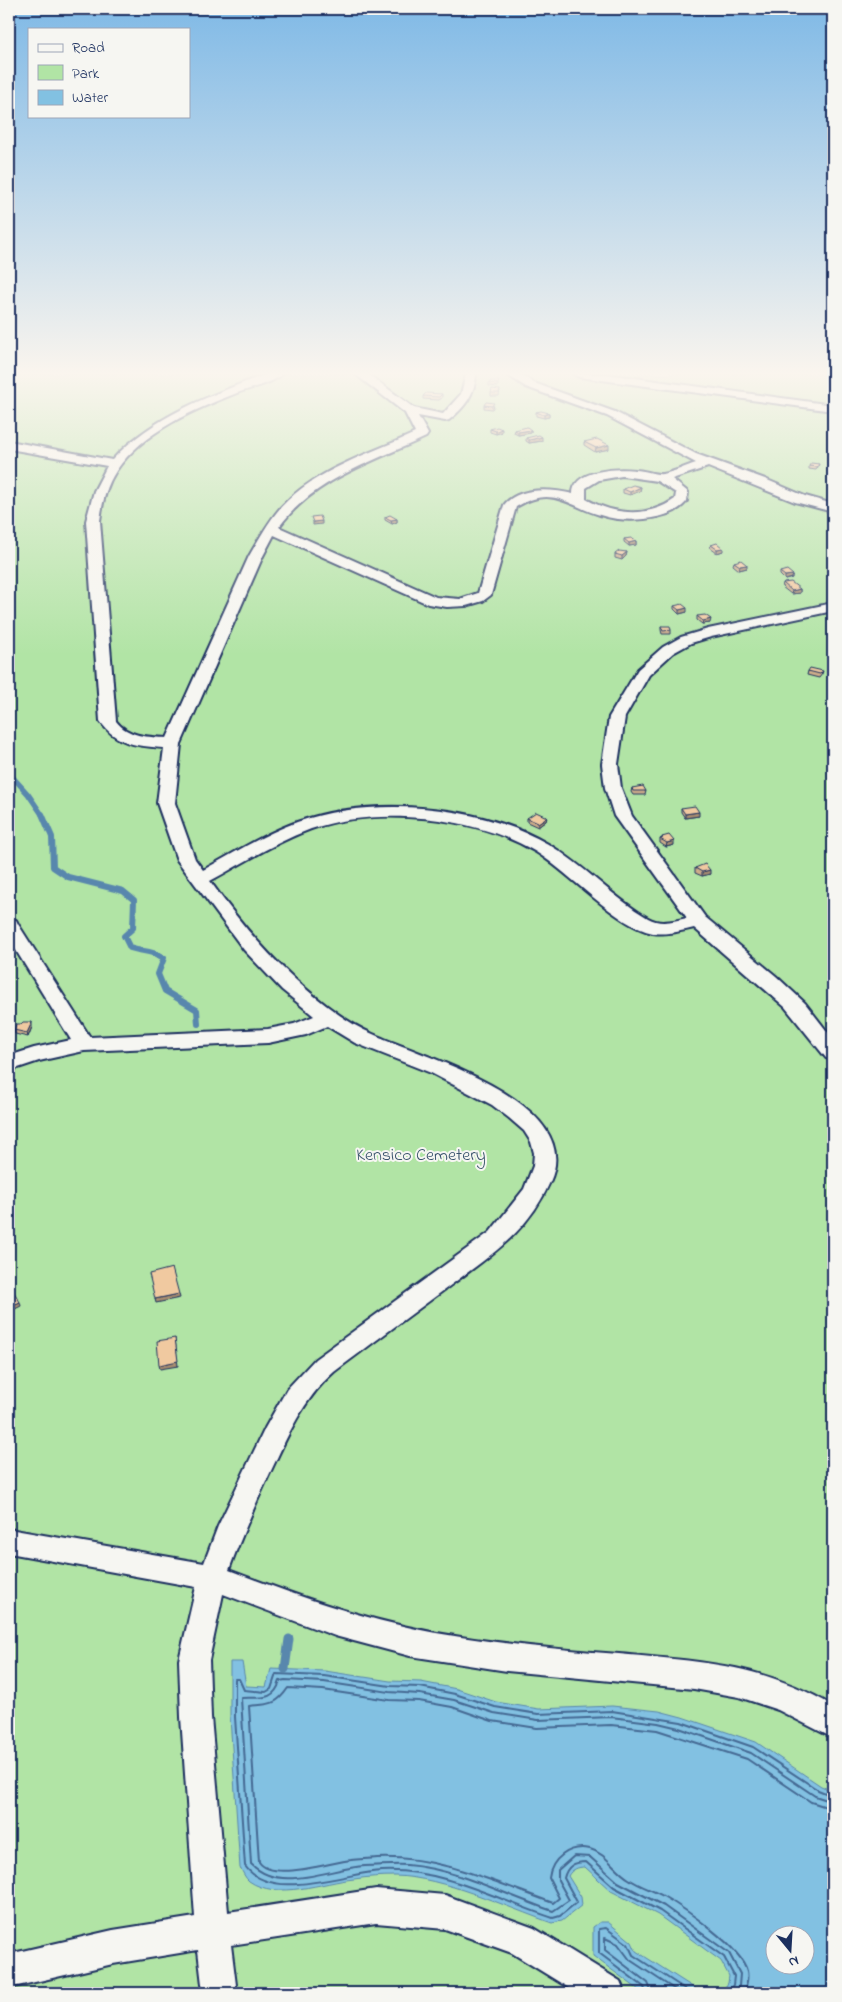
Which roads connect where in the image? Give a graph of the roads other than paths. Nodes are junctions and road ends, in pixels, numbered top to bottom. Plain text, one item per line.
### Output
1 (113, 467) edge
2 (347, 467) edge
3 (694, 467) edge
4 (720, 467) edge
5 (662, 478) junction
6 (585, 482) junction
7 (539, 493) junction
8 (580, 501) junction
9 (833, 508) edge
10 (271, 529) junction
11 (833, 606) edge
12 (173, 744) junction
13 (200, 879) junction
14 (698, 921) junction
15 (9, 924) edge
16 (328, 1017) junction
17 (84, 1044) junction
18 (833, 1053) edge
19 (9, 1064) edge
20 (9, 1541) edge
21 (212, 1576) junction
22 (833, 1723) edge
23 (213, 1931) junction
24 (9, 1971) edge
25 (220, 1993) edge
26 (608, 1993) edge

1 - 12 lane
2 - 10 lane
3 - 5 lane
4 - 9 lane
5 - 6 lane
5 - 8 lane
6 - 7 lane
6 - 8 lane
7 - 8 lane
7 - 10 lane
10 - 12 lane
11 - 14 lane
12 - 13 lane
13 - 14 lane
13 - 16 lane
14 - 18 lane
15 - 17 lane
16 - 17 lane
16 - 21 lane
17 - 19 lane
20 - 21 lane
21 - 22 lane
21 - 23 lane
23 - 24 lane
23 - 25 lane
23 - 26 lane

